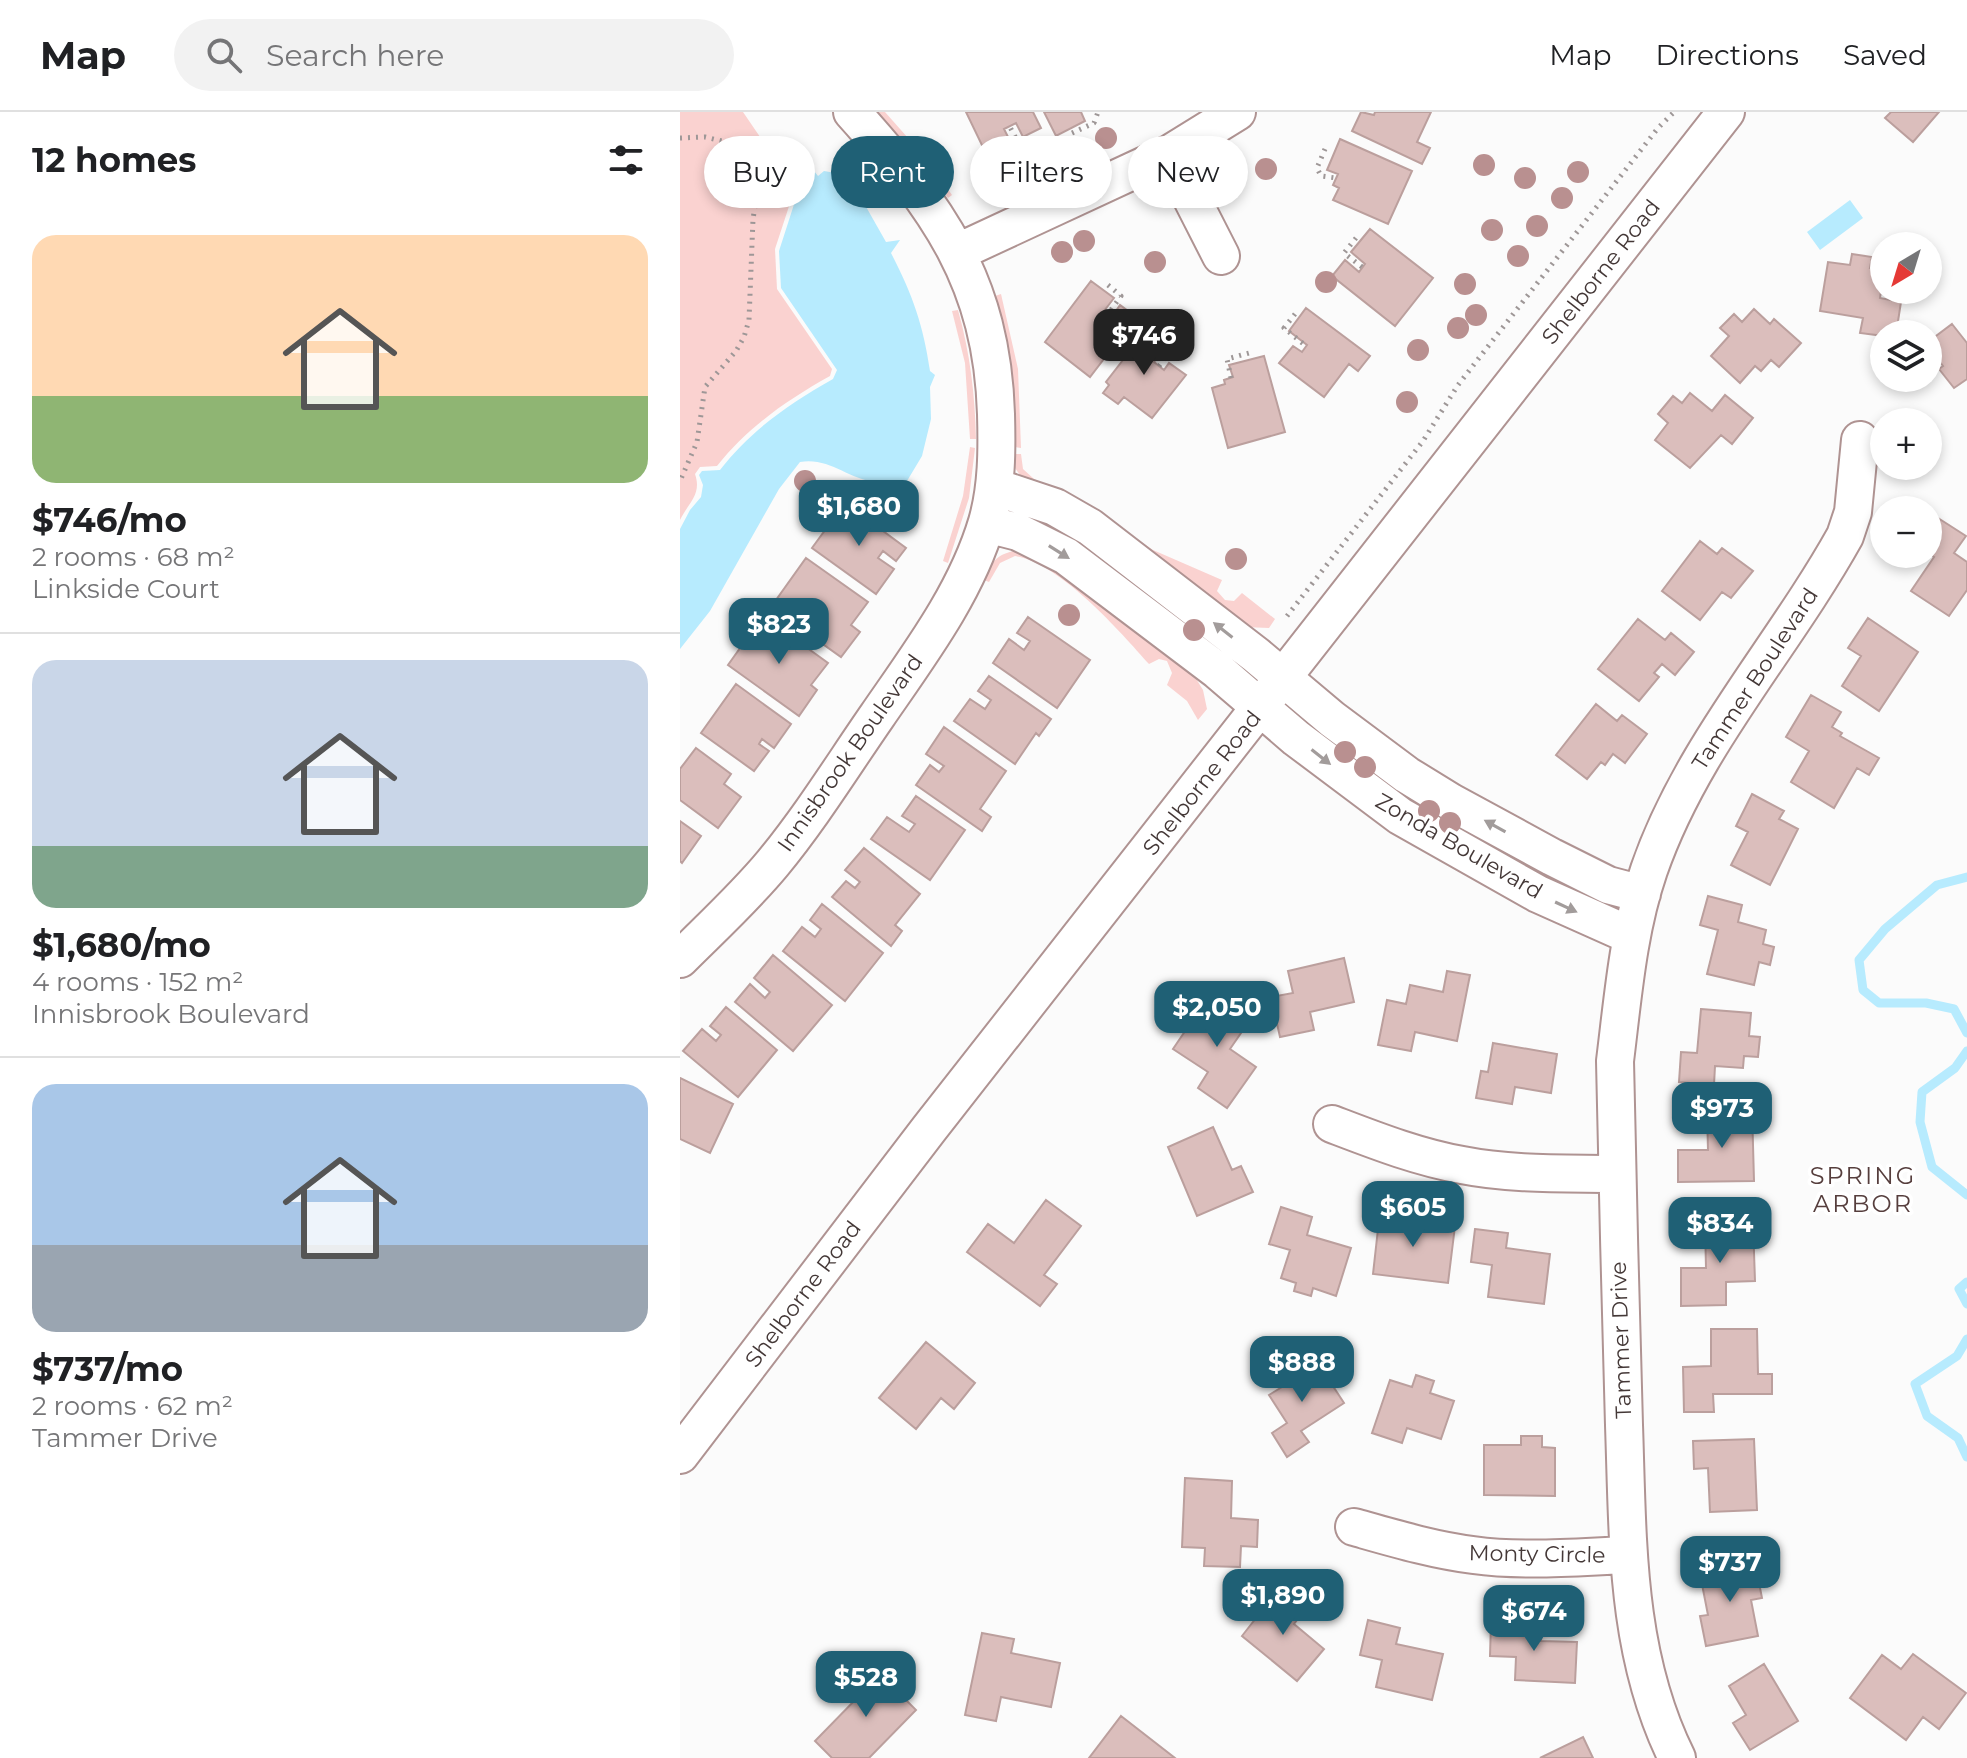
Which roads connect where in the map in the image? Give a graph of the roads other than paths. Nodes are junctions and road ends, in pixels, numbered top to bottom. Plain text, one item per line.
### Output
1 (852, 112) edge
2 (1237, 112) edge
3 (1726, 112) edge
4 (1198, 136) edge
5 (1128, 173) edge
6 (1197, 208) edge
7 (958, 252) junction
8 (1221, 256) dead end
9 (1860, 440) dead end
10 (995, 487) junction
11 (987, 524) junction
12 (1284, 678) junction
13 (1260, 708) junction
14 (1637, 915) junction
15 (680, 959) edge
16 (1332, 1124) dead end
17 (1617, 1174) junction
18 (680, 1455) edge
19 (1354, 1527) dead end
20 (1627, 1555) junction
21 (1677, 1758) edge

1 - 7 street, Innisbrook Boulevard
2 - 4 street
3 - 12 street, Shelborne Road
5 - 7 street
6 - 8 street
7 - 10 street, Innisbrook Boulevard
9 - 14 street, Tammer Boulevard
10 - 11 street, Innisbrook Boulevard
12 -> 10 street
11 -> 13 street
11 - 15 street, Innisbrook Boulevard
12 - 13 street, Shelborne Road
14 -> 12 street, Zonda Boulevard
13 -> 14 street, Zonda Boulevard
13 - 18 street, Shelborne Road
14 - 17 street, Tammer Drive
16 - 17 street
17 - 20 street, Tammer Drive
19 - 20 street, Monty Circle
20 - 21 street, Tammer Drive

